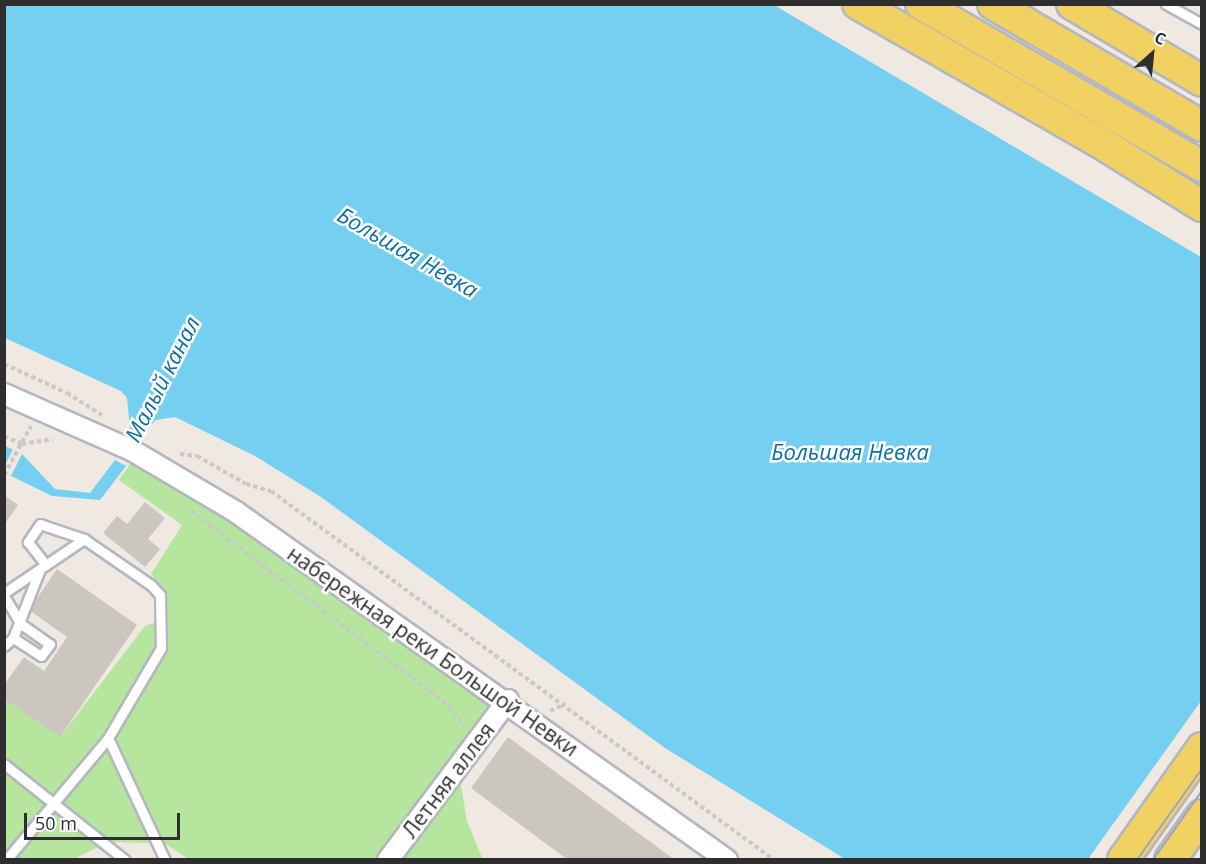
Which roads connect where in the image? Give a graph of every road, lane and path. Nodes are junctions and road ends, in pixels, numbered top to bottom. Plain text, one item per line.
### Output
1 (858, 4) edge
2 (921, 4) edge
3 (993, 4) edge
4 (1072, 4) edge
5 (1166, 4) edge
6 (1202, 24) edge
7 (1202, 81) edge
8 (1202, 126) edge
9 (1202, 166) edge
10 (1202, 206) edge
11 (4, 364) edge
12 (4, 394) edge
13 (34, 419) dead end
14 (109, 423) dead end
15 (4, 436) edge
16 (62, 438) dead end
17 (22, 444) junction
18 (173, 451) dead end
19 (5, 475) edge
20 (184, 507) dead end
21 (84, 539) junction
22 (43, 567) junction
23 (4, 595) edge
24 (21, 624) junction
25 (13, 638) junction
26 (4, 646) edge
27 (508, 700) junction
28 (566, 704) junction
29 (547, 712) dead end
30 (108, 738) junction
31 (475, 743) junction
32 (1202, 748) edge
33 (4, 764) edge
34 (54, 806) junction
35 (1202, 815) edge
36 (6, 860) edge
37 (124, 860) edge
38 (165, 860) edge
39 (388, 860) edge
40 (727, 860) edge
41 (774, 860) edge
42 (1123, 860) edge
43 (1170, 860) edge

1 - 10 main road
2 - 9 main road
3 - 8 main road
4 - 7 main road
5 - 6 lane
11 - 14 path
12 - 27 street, набережная реки Большой Невки
13 - 17 path
15 - 17 path
16 - 17 path
17 - 19 path
18 - 28 path
20 - 31 path
21 - 22 lane
21 - 22 lane
21 - 30 lane
22 - 23 lane
22 - 24 lane
23 - 24 lane
24 - 25 lane
24 - 25 lane
25 - 26 lane
27 - 31 street, Летняя аллея
27 - 40 street, набережная реки Большой Невки
28 - 29 path
28 - 41 path
30 - 34 lane
30 - 38 lane
31 - 39 street, Летняя аллея
32 - 42 main road
33 - 34 lane
34 - 36 lane
34 - 37 lane
35 - 43 main road

